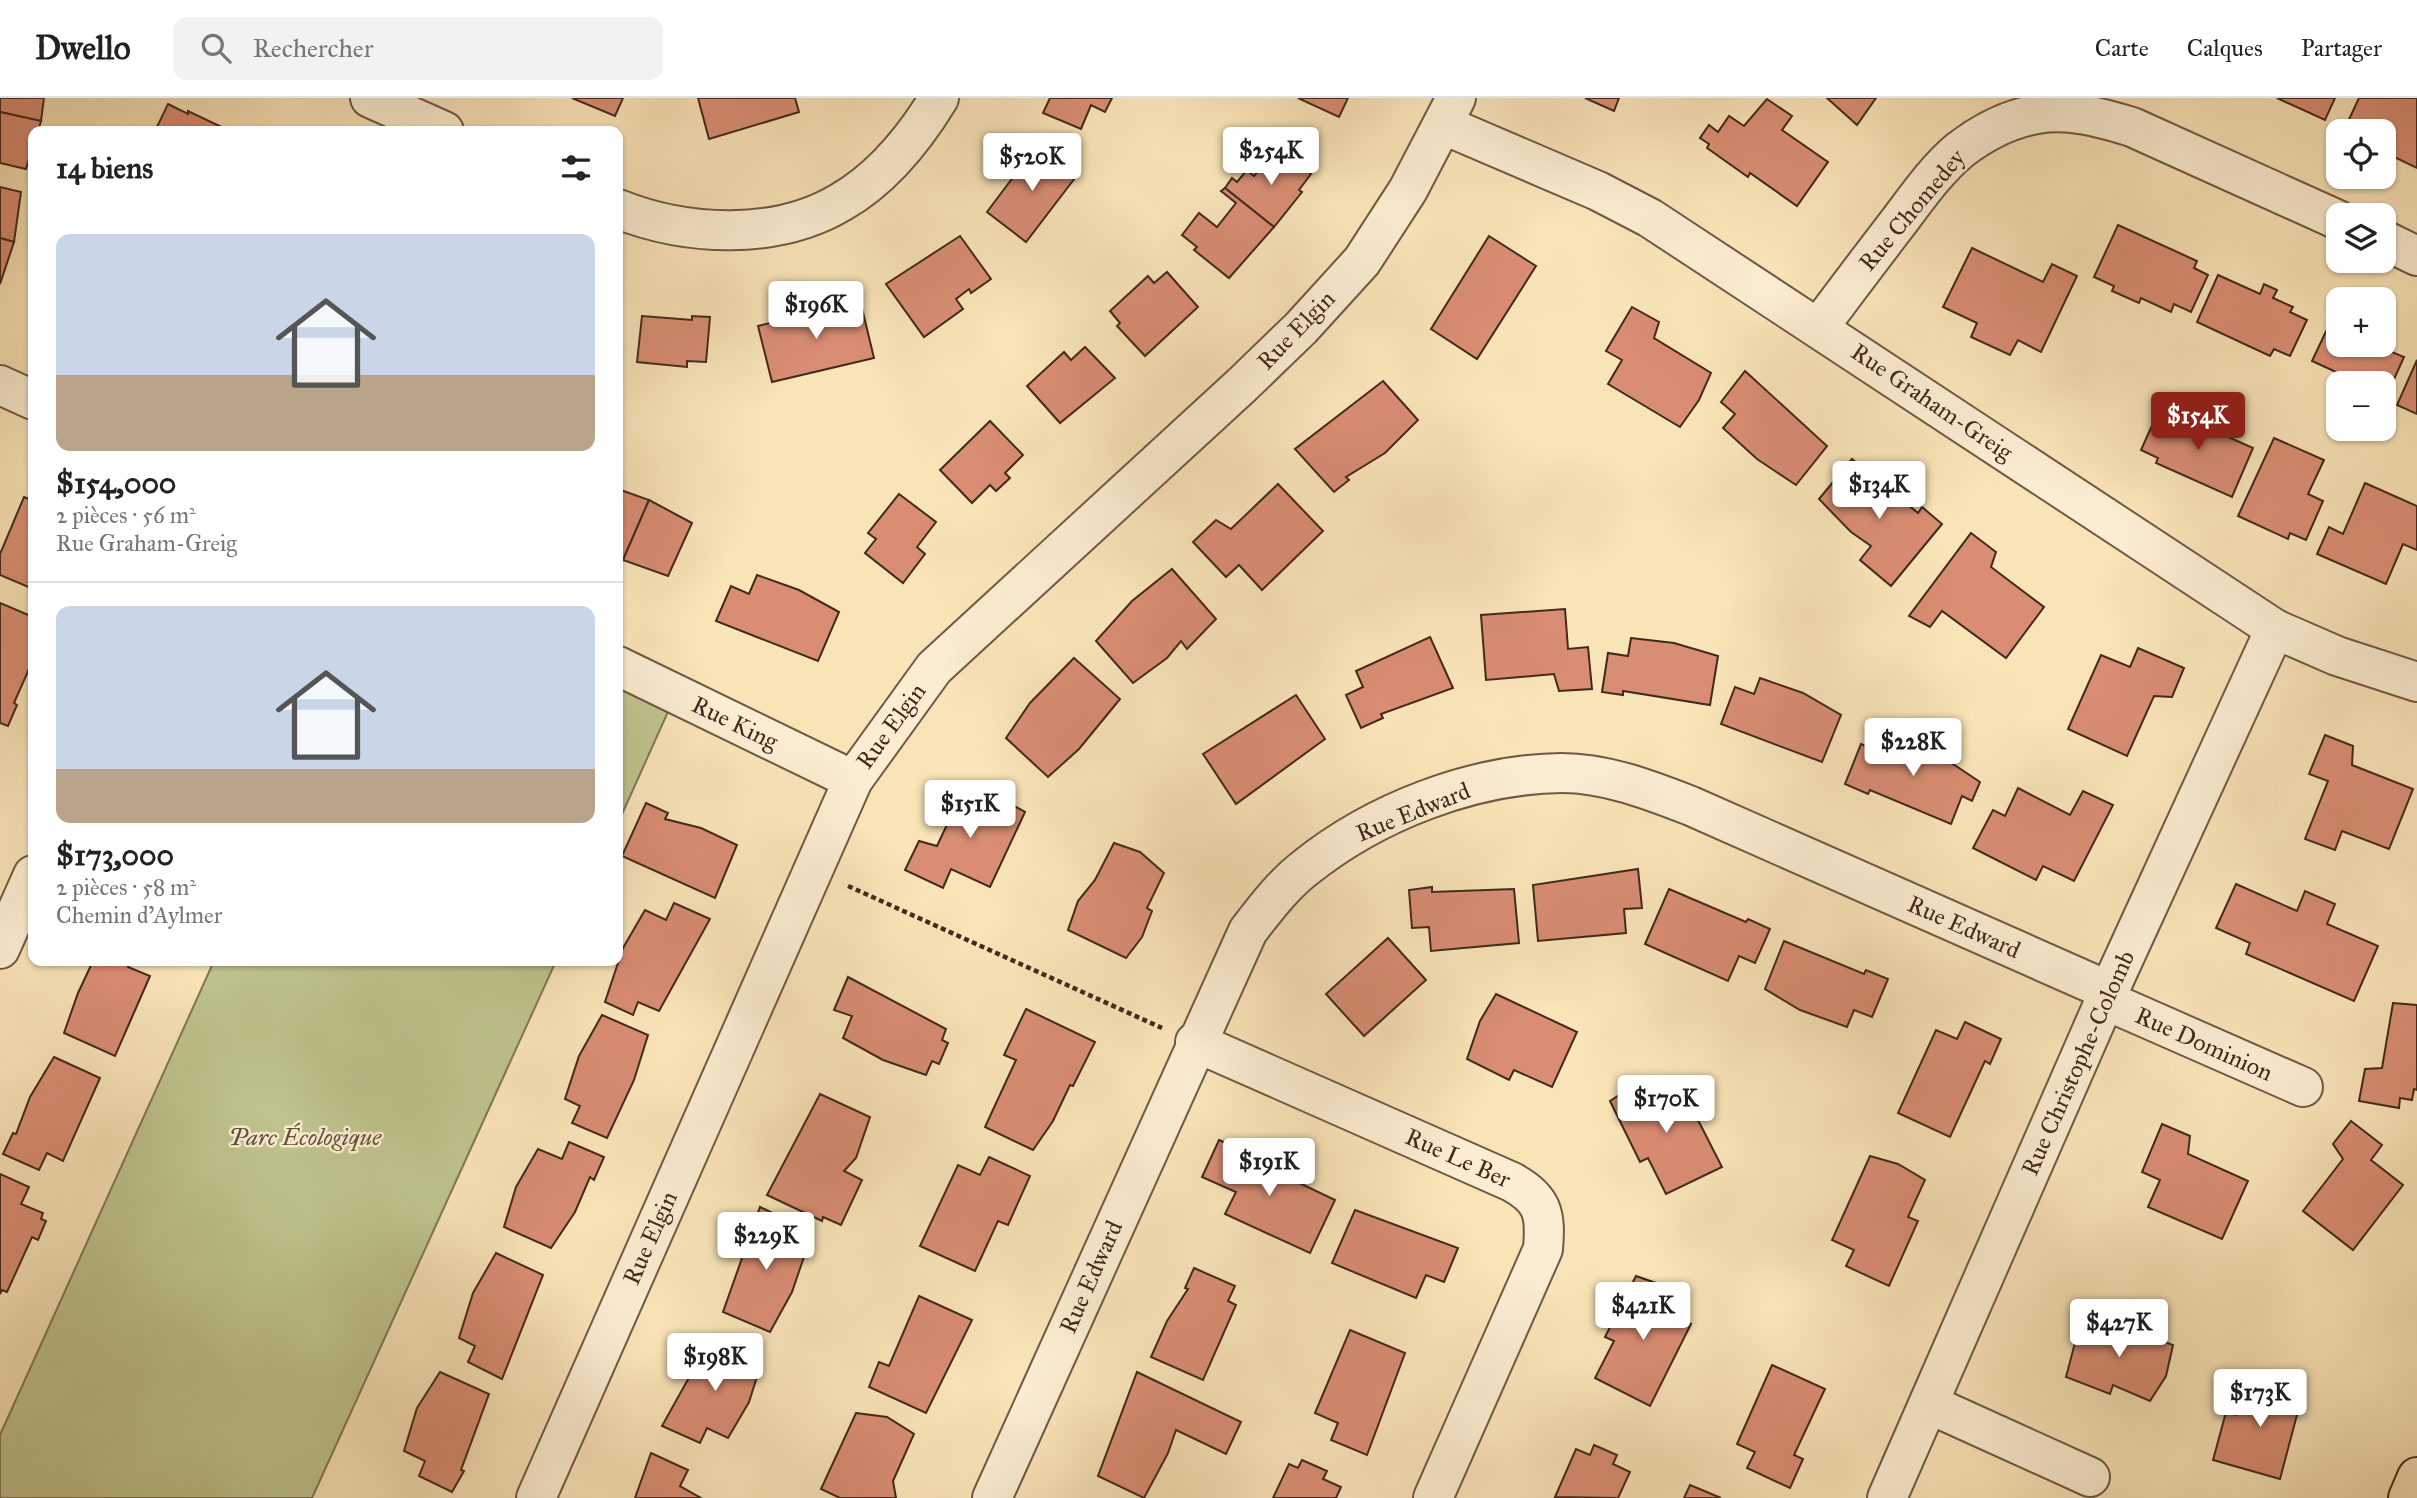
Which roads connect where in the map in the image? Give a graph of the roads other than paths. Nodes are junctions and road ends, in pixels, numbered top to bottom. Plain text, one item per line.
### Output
1 (370, 98) edge
2 (939, 98) edge
3 (1450, 111) edge
4 (433, 126) edge
5 (623, 210) edge
6 (2326, 215) edge
7 (2396, 246) edge
8 (2417, 256) edge
9 (1819, 327) junction
10 (0, 385) edge
11 (28, 398) edge
12 (2275, 629) junction
13 (623, 668) edge
14 (2417, 682) edge
15 (853, 779) junction
16 (28, 885) edge
17 (0, 949) edge
18 (2107, 996) junction
19 (1195, 1042) junction
20 (2303, 1087) dead end
21 (1928, 1404) junction
22 (2090, 1477) dead end
23 (2417, 1477) edge
24 (536, 1498) edge
25 (992, 1498) edge
26 (1433, 1498) edge
27 (1886, 1498) edge
28 (2408, 1498) edge

1 - 4 street
2 - 5 street
3 - 9 street, Rue Graham-Greig
3 - 15 street, Rue Elgin
6 - 9 street, Rue Chomedey
7 - 8 street
9 - 12 street, Rue Graham-Greig
10 - 11 street
12 - 14 street, Rue Graham-Greig
12 - 18 street, Rue Christophe-Colomb
13 - 15 street, Rue King
15 - 24 street, Rue Elgin
16 - 17 street
18 - 19 street, Rue Edward
18 - 20 street, Rue Dominion
18 - 21 street, Rue Christophe-Colomb
19 - 25 street, Rue Edward
19 - 26 street, Rue Le Ber
21 - 22 street
21 - 27 street, Rue Christophe-Colomb
23 - 28 main road

